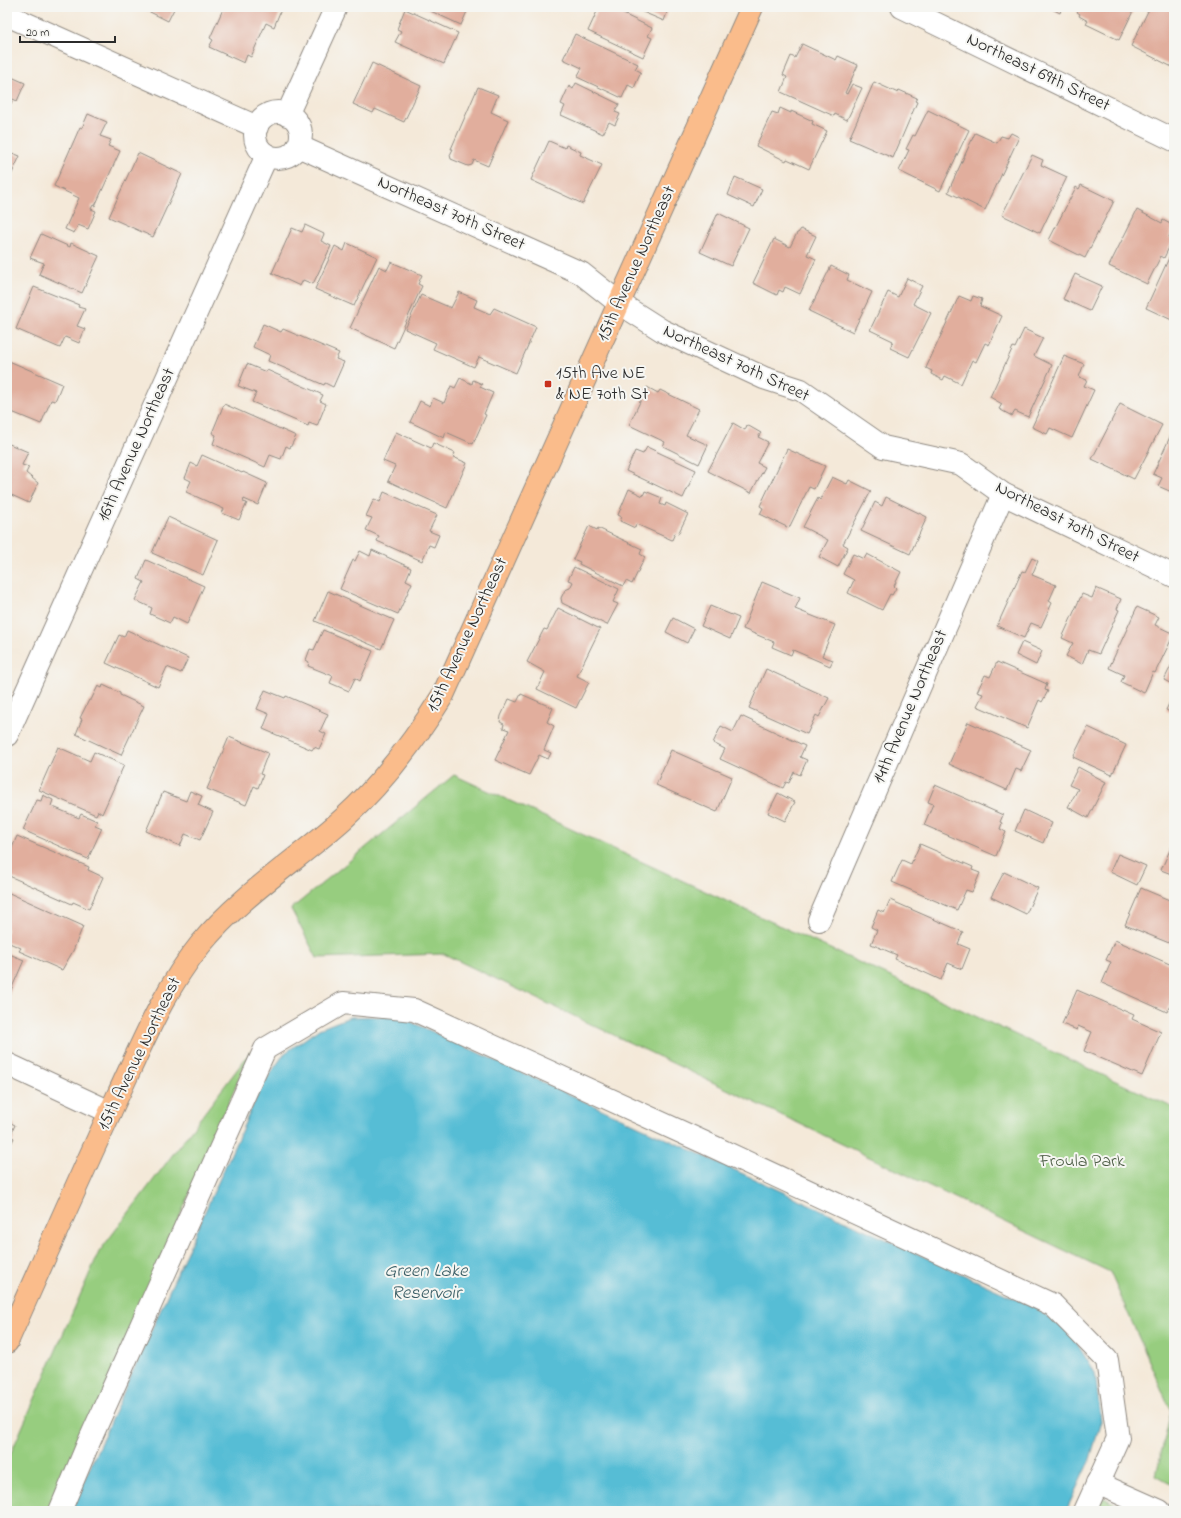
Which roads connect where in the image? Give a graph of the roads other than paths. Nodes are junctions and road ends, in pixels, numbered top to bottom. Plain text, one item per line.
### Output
1 (336, 7) edge
2 (752, 7) edge
3 (902, 7) edge
4 (7, 15) edge
5 (287, 115) junction
6 (257, 127) junction
7 (1174, 140) edge
8 (298, 146) junction
9 (268, 155) junction
10 (619, 303) junction
11 (1003, 494) junction
12 (1174, 576) edge
13 (7, 735) edge
14 (818, 920) dead end
15 (7, 1064) edge
16 (110, 1112) junction
17 (7, 1342) edge
18 (1097, 1483) junction
19 (60, 1511) edge
20 (1085, 1511) edge
21 (1160, 1511) edge

1 - 5 street
2 - 10 main road, 15th Avenue Northeast
3 - 7 street, Northeast 69th Street
4 - 6 street
5 - 6 street
5 - 8 street
6 - 9 street
8 - 9 street
8 - 10 street, Northeast 70th Street
9 - 13 street, 16th Avenue Northeast
10 - 11 street, Northeast 70th Street
10 - 16 main road, 15th Avenue Northeast
11 - 12 street, Northeast 70th Street
11 - 14 street, 14th Avenue Northeast
15 - 16 street
16 - 17 main road, 15th Avenue Northeast
18 - 19 street
18 - 20 street
18 - 21 street

